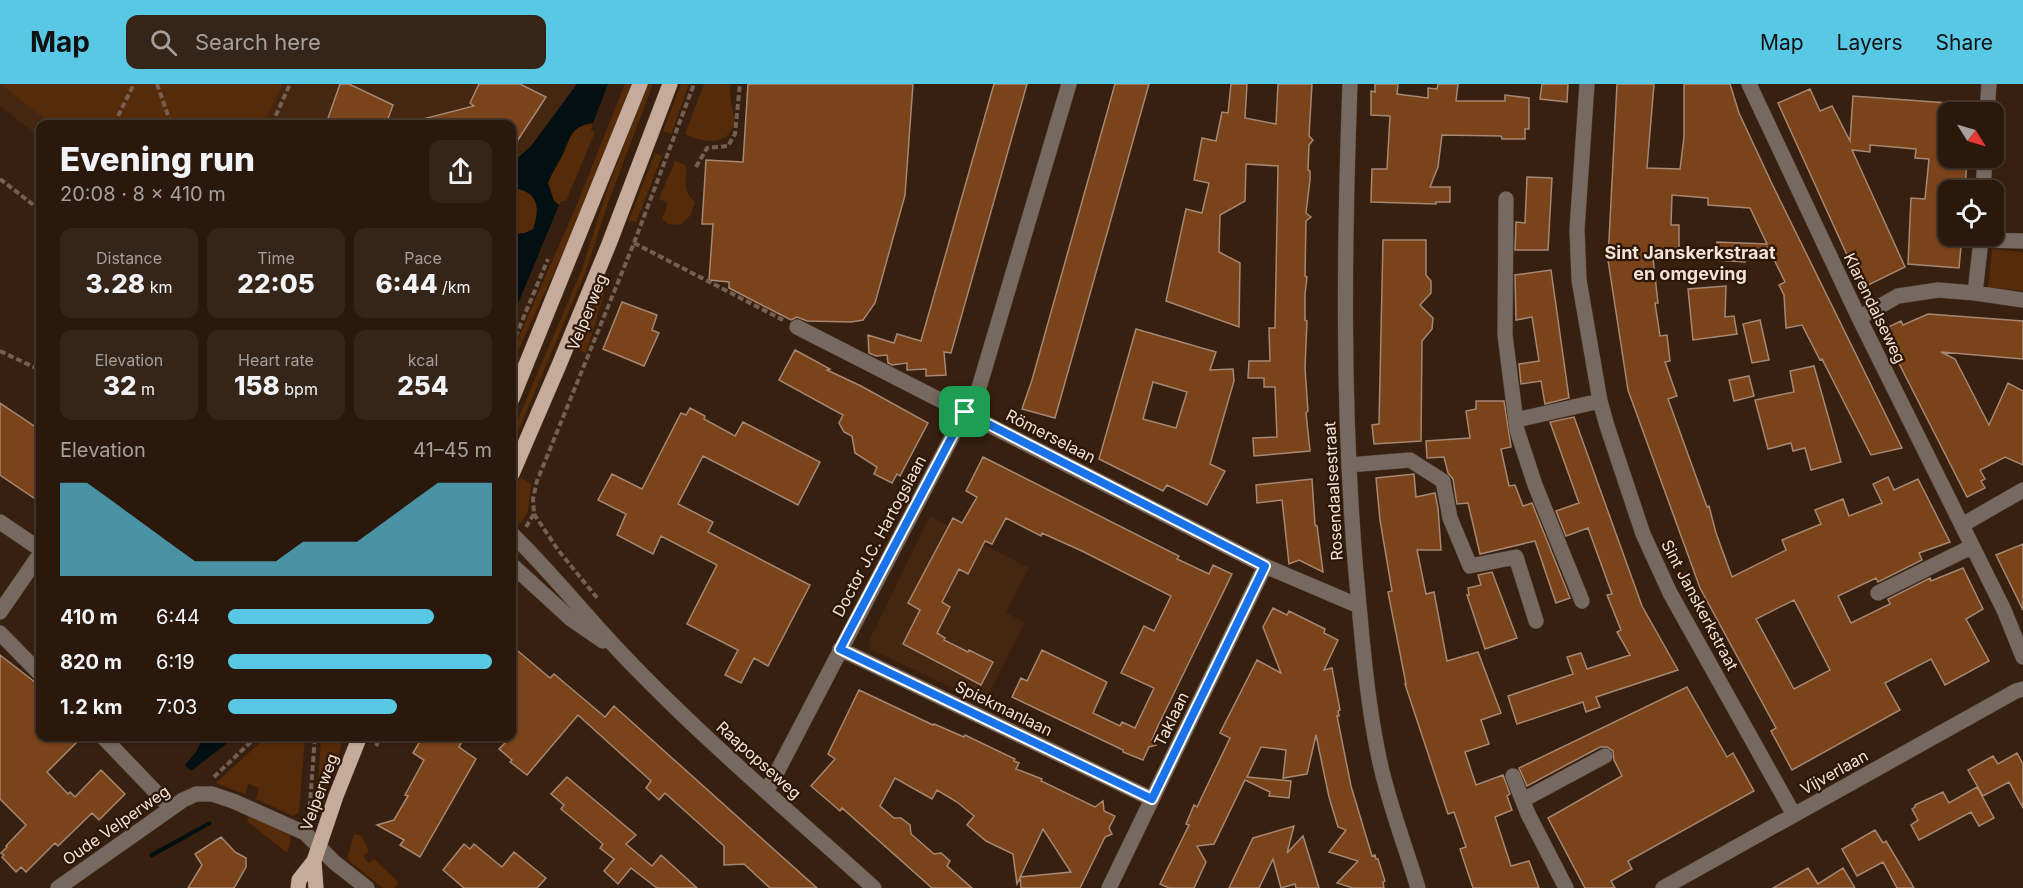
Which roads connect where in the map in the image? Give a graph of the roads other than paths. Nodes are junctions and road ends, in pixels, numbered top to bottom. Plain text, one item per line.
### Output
1 (640, 84) edge
2 (670, 84) edge
3 (1070, 84) edge
4 (1350, 84) edge
5 (1587, 84) edge
6 (1749, 84) edge
7 (1989, 84) edge
8 (1988, 102) edge
9 (1506, 199) dead end
10 (2004, 240) edge
11 (2023, 241) edge
12 (1980, 246) edge
13 (1975, 293) junction
14 (2023, 300) edge
15 (1859, 318) junction
16 (797, 327) road end
17 (516, 389) edge
18 (1600, 401) junction
19 (965, 412) junction
20 (1516, 420) junction
21 (516, 465) edge
22 (1348, 465) junction
23 (2023, 490) edge
24 (0, 522) edge
25 (1962, 525) junction
26 (516, 538) edge
27 (36, 546) edge
28 (1971, 547) junction
29 (36, 561) edge
30 (1265, 566) junction
31 (516, 569) edge
32 (1878, 593) dead end
33 (1582, 601) dead end
34 (1359, 606) junction
35 (0, 612) edge
36 (1536, 621) dead end
37 (0, 633) edge
38 (840, 649) junction
39 (623, 655) junction
40 (2023, 657) edge
41 (36, 670) edge
42 (2023, 689) edge
43 (107, 741) edge
44 (358, 741) edge
45 (1605, 756) dead end
46 (1513, 776) dead end
47 (767, 791) junction
48 (1152, 799) junction
49 (1523, 800) junction
50 (171, 808) junction
51 (1794, 815) junction
52 (319, 846) junction
53 (314, 861) junction
54 (58, 888) edge
55 (297, 888) edge
56 (316, 888) edge
57 (367, 888) edge
58 (874, 888) edge
59 (1109, 888) edge
60 (1418, 888) edge
61 (1566, 888) edge
62 (1663, 888) edge

1 - 17 main road
2 - 21 main road, Velperweg
3 - 19 street, Doctor J.C. Hartogslaan
4 - 22 street, Rosendaalsestraat
5 - 18 street, Sint Janskerkstraat
6 - 15 street, Klarendalseweg
7 - 8 street
9 - 20 street
10 - 11 street
12 - 13 street
13 - 14 street
13 - 15 street
15 - 25 street, Klarendalseweg
16 - 19 street, Römerselaan
18 - 20 street
18 - 51 street, Sint Janskerkstraat
19 - 30 street, Römerselaan
19 - 38 street, Doctor J.C. Hartogslaan
20 - 33 street
22 - 34 street, Rosendaalsestraat
22 - 36 street
23 - 25 street
24 - 27 street
25 - 28 street, Klarendalseweg
26 - 39 street, Raapopseweg
28 - 32 street
28 - 40 street, Klarendalseweg
29 - 35 street
30 - 34 street, Römerselaan
30 - 48 street, Taklaan
31 - 39 street, Raapopseweg
34 - 60 street, Rosendaalsestraat
37 - 41 street
38 - 47 street, Doctor J.C. Hartogslaan
38 - 48 street, Spiekmanlaan
39 - 47 street, Raapopseweg
42 - 51 street, Vijverlaan
43 - 50 street
44 - 52 main road, Velperweg
45 - 49 street
46 - 49 street
47 - 58 street, Raapopseweg
48 - 59 street, Taklaan
49 - 61 street
50 - 52 street, Oude Velperweg
50 - 54 street, Oude Velperweg
51 - 62 street, Vijverlaan
52 - 53 main road, Velperweg
52 - 57 street, Oude Velperweg
53 - 55 main road, Velperweg
53 - 56 main road, Velperweg

